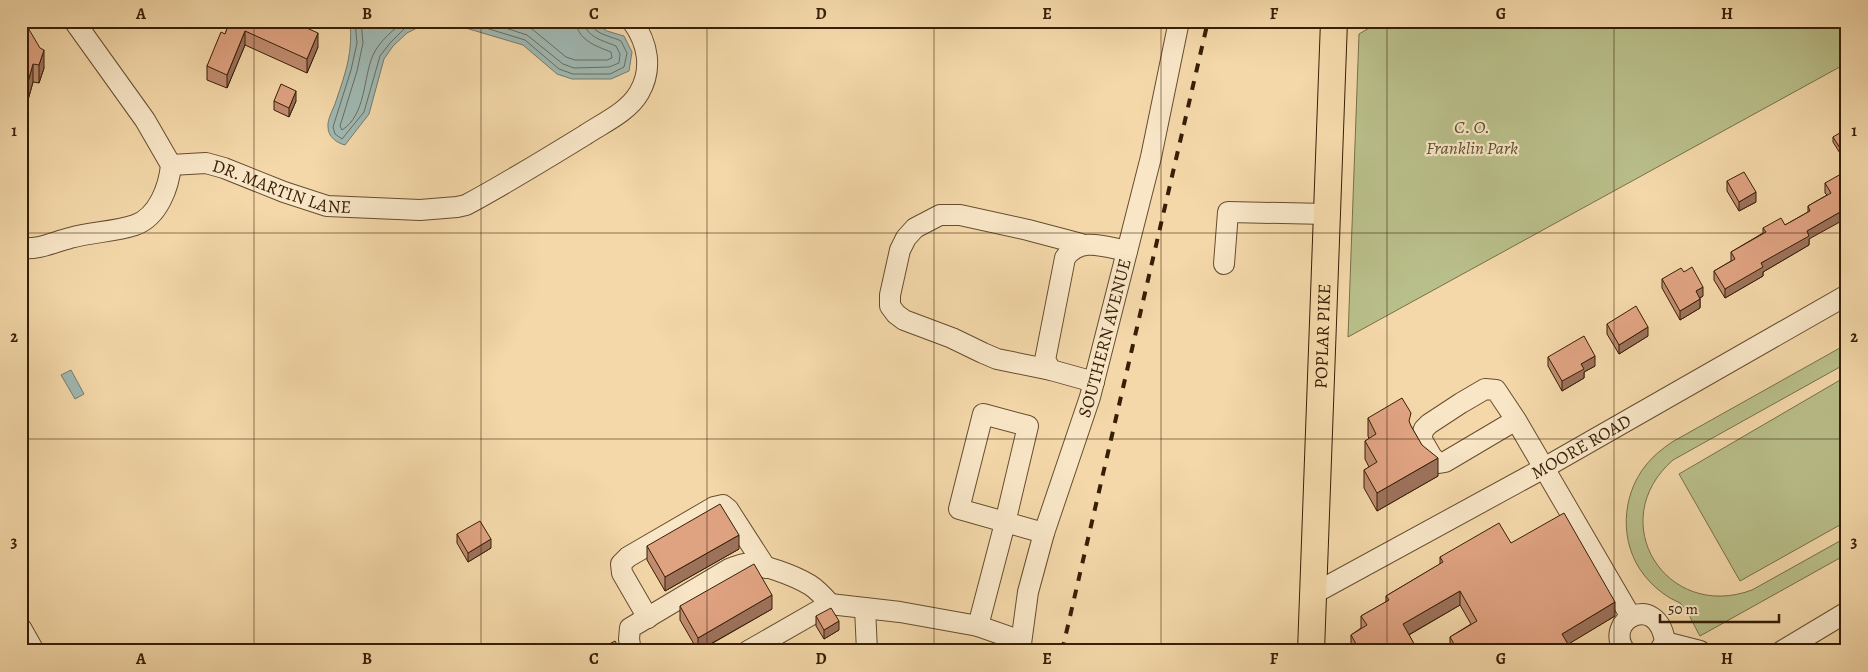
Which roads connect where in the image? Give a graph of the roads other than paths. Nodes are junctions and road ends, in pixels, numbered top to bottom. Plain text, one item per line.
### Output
1 (74, 21) edge
2 (632, 21) edge
3 (1179, 21) edge
4 (1334, 21) edge
5 (171, 165) junction
6 (1327, 214) junction
7 (1081, 244) junction
8 (21, 248) edge
9 (1127, 251) junction
10 (1224, 264) dead end
11 (1847, 294) edge
12 (1051, 370) junction
13 (1094, 382) junction
14 (1516, 420) dead end
15 (1544, 468) junction
16 (1005, 523) junction
17 (1044, 533) junction
18 (766, 568) junction
19 (1313, 594) junction
20 (830, 604) junction
21 (865, 608) junction
22 (1847, 612) edge
23 (1631, 617) junction
24 (648, 618) junction
25 (978, 626) junction
26 (21, 628) edge
27 (1021, 646) edge
28 (1662, 647) edge
29 (34, 651) edge
30 (632, 651) edge
31 (748, 651) edge
32 (867, 651) edge
33 (1311, 651) edge
34 (1626, 651) edge
35 (1700, 651) edge
36 (1782, 651) edge

1 - 5 street
2 - 5 street, DR. MARTIN LANE
3 - 9 street, SOUTHERN AVENUE
4 - 6 main road, POPLAR PIKE
5 - 8 street
6 - 10 street
6 - 19 main road, POPLAR PIKE
7 - 9 street
7 - 12 street
7 - 12 street
9 - 13 street, SOUTHERN AVENUE
11 - 15 street, MOORE ROAD
12 - 13 street
13 - 17 street, SOUTHERN AVENUE
14 - 15 street
15 - 19 street, MOORE ROAD
15 - 23 street
16 - 16 street
16 - 17 street
16 - 25 street
17 - 27 street, SOUTHERN AVENUE
18 - 20 street
18 - 24 street
18 - 24 street
19 - 33 main road, POPLAR PIKE
20 - 21 street
20 - 31 street
21 - 25 street
21 - 32 street
22 - 36 street
23 - 28 street
23 - 34 street
24 - 30 street
25 - 27 street
26 - 29 street
28 - 35 street

